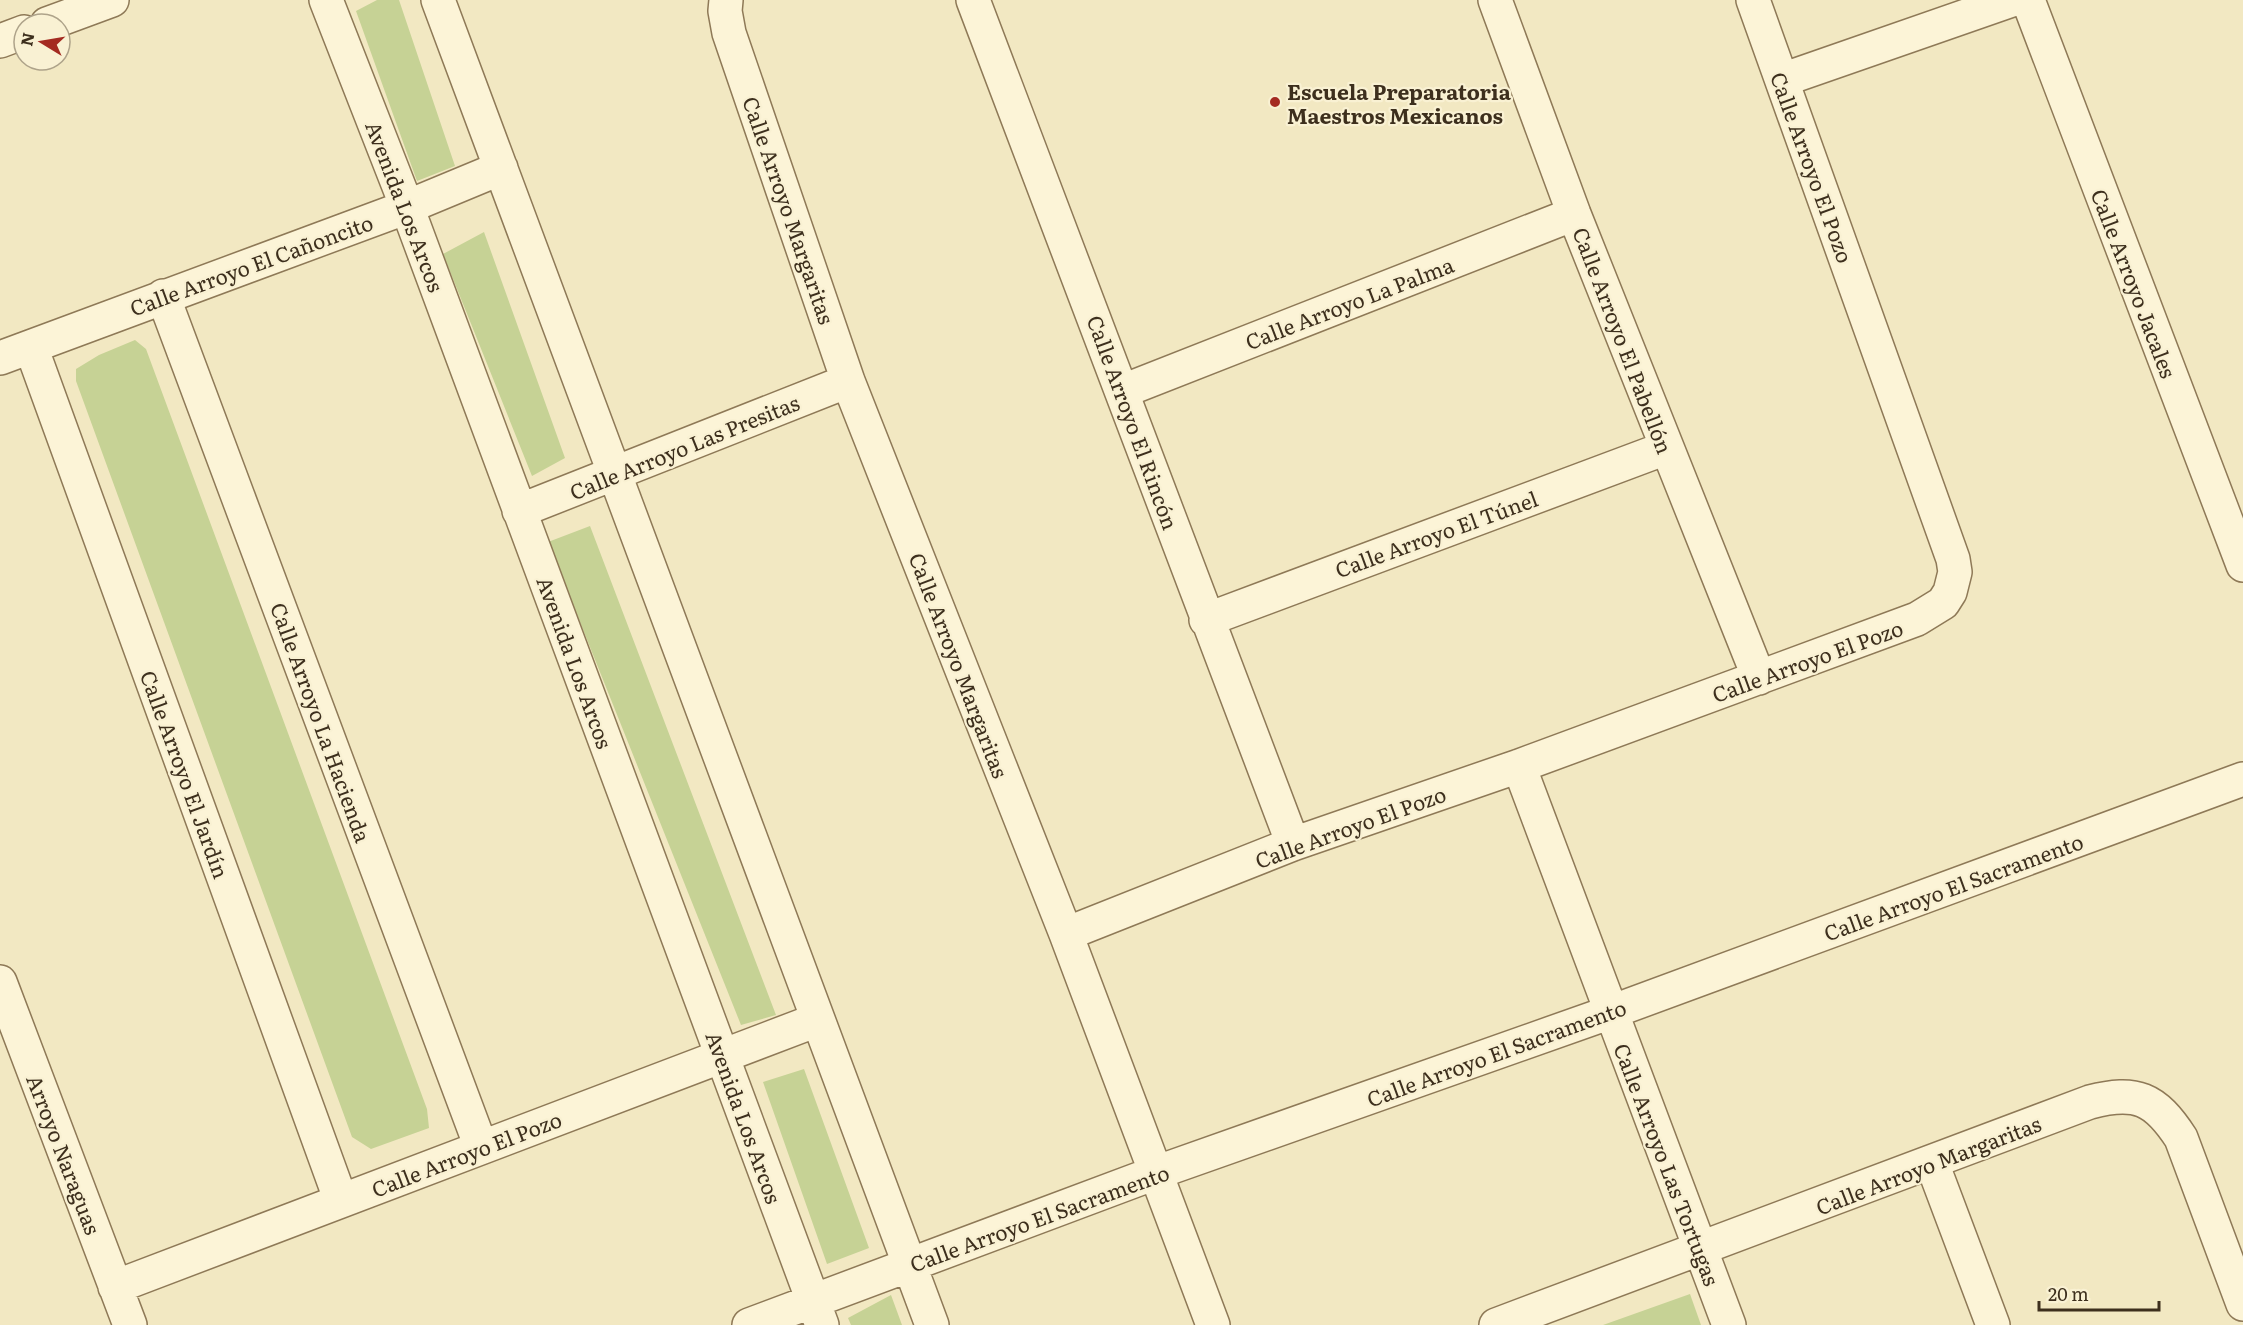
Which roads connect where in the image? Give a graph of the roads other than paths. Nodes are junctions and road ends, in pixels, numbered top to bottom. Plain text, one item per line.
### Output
1 (112, 0) edge
2 (326, 0) edge
3 (438, 0) edge
4 (726, 0) edge
5 (973, 0) edge
6 (1495, 0) edge
7 (1753, 0) edge
8 (2012, 0) edge
9 (2028, 0) edge
10 (72, 15) edge
11 (1782, 80) junction
12 (501, 168) junction
13 (407, 207) junction
14 (1574, 214) junction
15 (163, 296) junction
16 (31, 346) junction
17 (0, 358) edge
18 (848, 381) junction
19 (1123, 390) junction
20 (1666, 448) junction
21 (614, 473) junction
22 (519, 511) junction
23 (2243, 565) edge
24 (1206, 620) junction
25 (1759, 678) junction
26 (1519, 766) junction
27 (2243, 779) edge
28 (1293, 844) junction
29 (1066, 934) junction
30 (0, 982) edge
31 (1611, 1012) junction
32 (817, 1020) junction
33 (722, 1056) junction
34 (481, 1148) junction
35 (1932, 1163) junction
36 (1155, 1173) junction
37 (340, 1201) junction
38 (1701, 1249) junction
39 (909, 1265) junction
40 (115, 1287) junction
41 (2243, 1304) edge
42 (817, 1313) edge
43 (130, 1325) edge
44 (748, 1325) edge
45 (932, 1325) edge
46 (1213, 1325) edge
47 (1496, 1325) edge
48 (1729, 1325) edge
49 (1993, 1325) edge

1 - 10 street
2 - 13 street, Avenida Los Arcos
3 - 12 street
4 - 18 street, Calle Arroyo Margaritas
5 - 19 street, Calle Arroyo El Rincón
6 - 14 street, Calle Arroyo El Pabellón
7 - 11 street, Calle Arroyo El Pozo
8 - 11 street
9 - 23 street, Calle Arroyo Jacales
11 - 25 street, Calle Arroyo El Pozo
12 - 13 street, Calle Arroyo El Cañoncito
12 - 21 street
13 - 15 street, Calle Arroyo El Cañoncito
13 - 22 street, Avenida Los Arcos
14 - 19 street, Calle Arroyo La Palma
14 - 20 street, Calle Arroyo El Pabellón
15 - 16 street, Calle Arroyo El Cañoncito
15 - 34 street, Calle Arroyo La Hacienda
16 - 17 street, Calle Arroyo El Cañoncito
16 - 37 street, Calle Arroyo El Jardín
18 - 21 street, Calle Arroyo Las Presitas
18 - 29 street, Calle Arroyo Margaritas
19 - 24 street, Calle Arroyo El Rincón
20 - 24 street, Calle Arroyo El Túnel
20 - 25 street, Calle Arroyo El Pabellón
21 - 22 street, Calle Arroyo Las Presitas
21 - 32 street
22 - 33 street, Avenida Los Arcos
24 - 28 street, Calle Arroyo El Rincón
25 - 26 street, Calle Arroyo El Pozo
26 - 28 street, Calle Arroyo El Pozo
26 - 31 street, Calle Arroyo Las Tortugas
27 - 31 street, Calle Arroyo El Sacramento
28 - 29 street, Calle Arroyo El Pozo
29 - 36 street, Calle Arroyo Margaritas
30 - 40 street, Arroyo Naraguas
31 - 36 street, Calle Arroyo El Sacramento
31 - 38 street, Calle Arroyo Las Tortugas
32 - 33 street, Calle Arroyo El Pozo
32 - 39 street
33 - 34 street, Calle Arroyo El Pozo
33 - 42 street, Avenida Los Arcos
34 - 37 street, Calle Arroyo El Pozo
35 - 38 street, Calle Arroyo Margaritas
35 - 41 street, Calle Arroyo Margaritas
35 - 49 street
36 - 39 street, Calle Arroyo El Sacramento
36 - 46 street, Calle Arroyo Margaritas
37 - 40 street, Calle Arroyo El Pozo
38 - 47 street, Calle Arroyo Margaritas
38 - 48 street, Calle Arroyo Las Tortugas
39 - 42 street, Calle Arroyo El Sacramento
39 - 45 street
40 - 43 street, Arroyo Naraguas
42 - 44 street, Calle Arroyo El Sacramento

